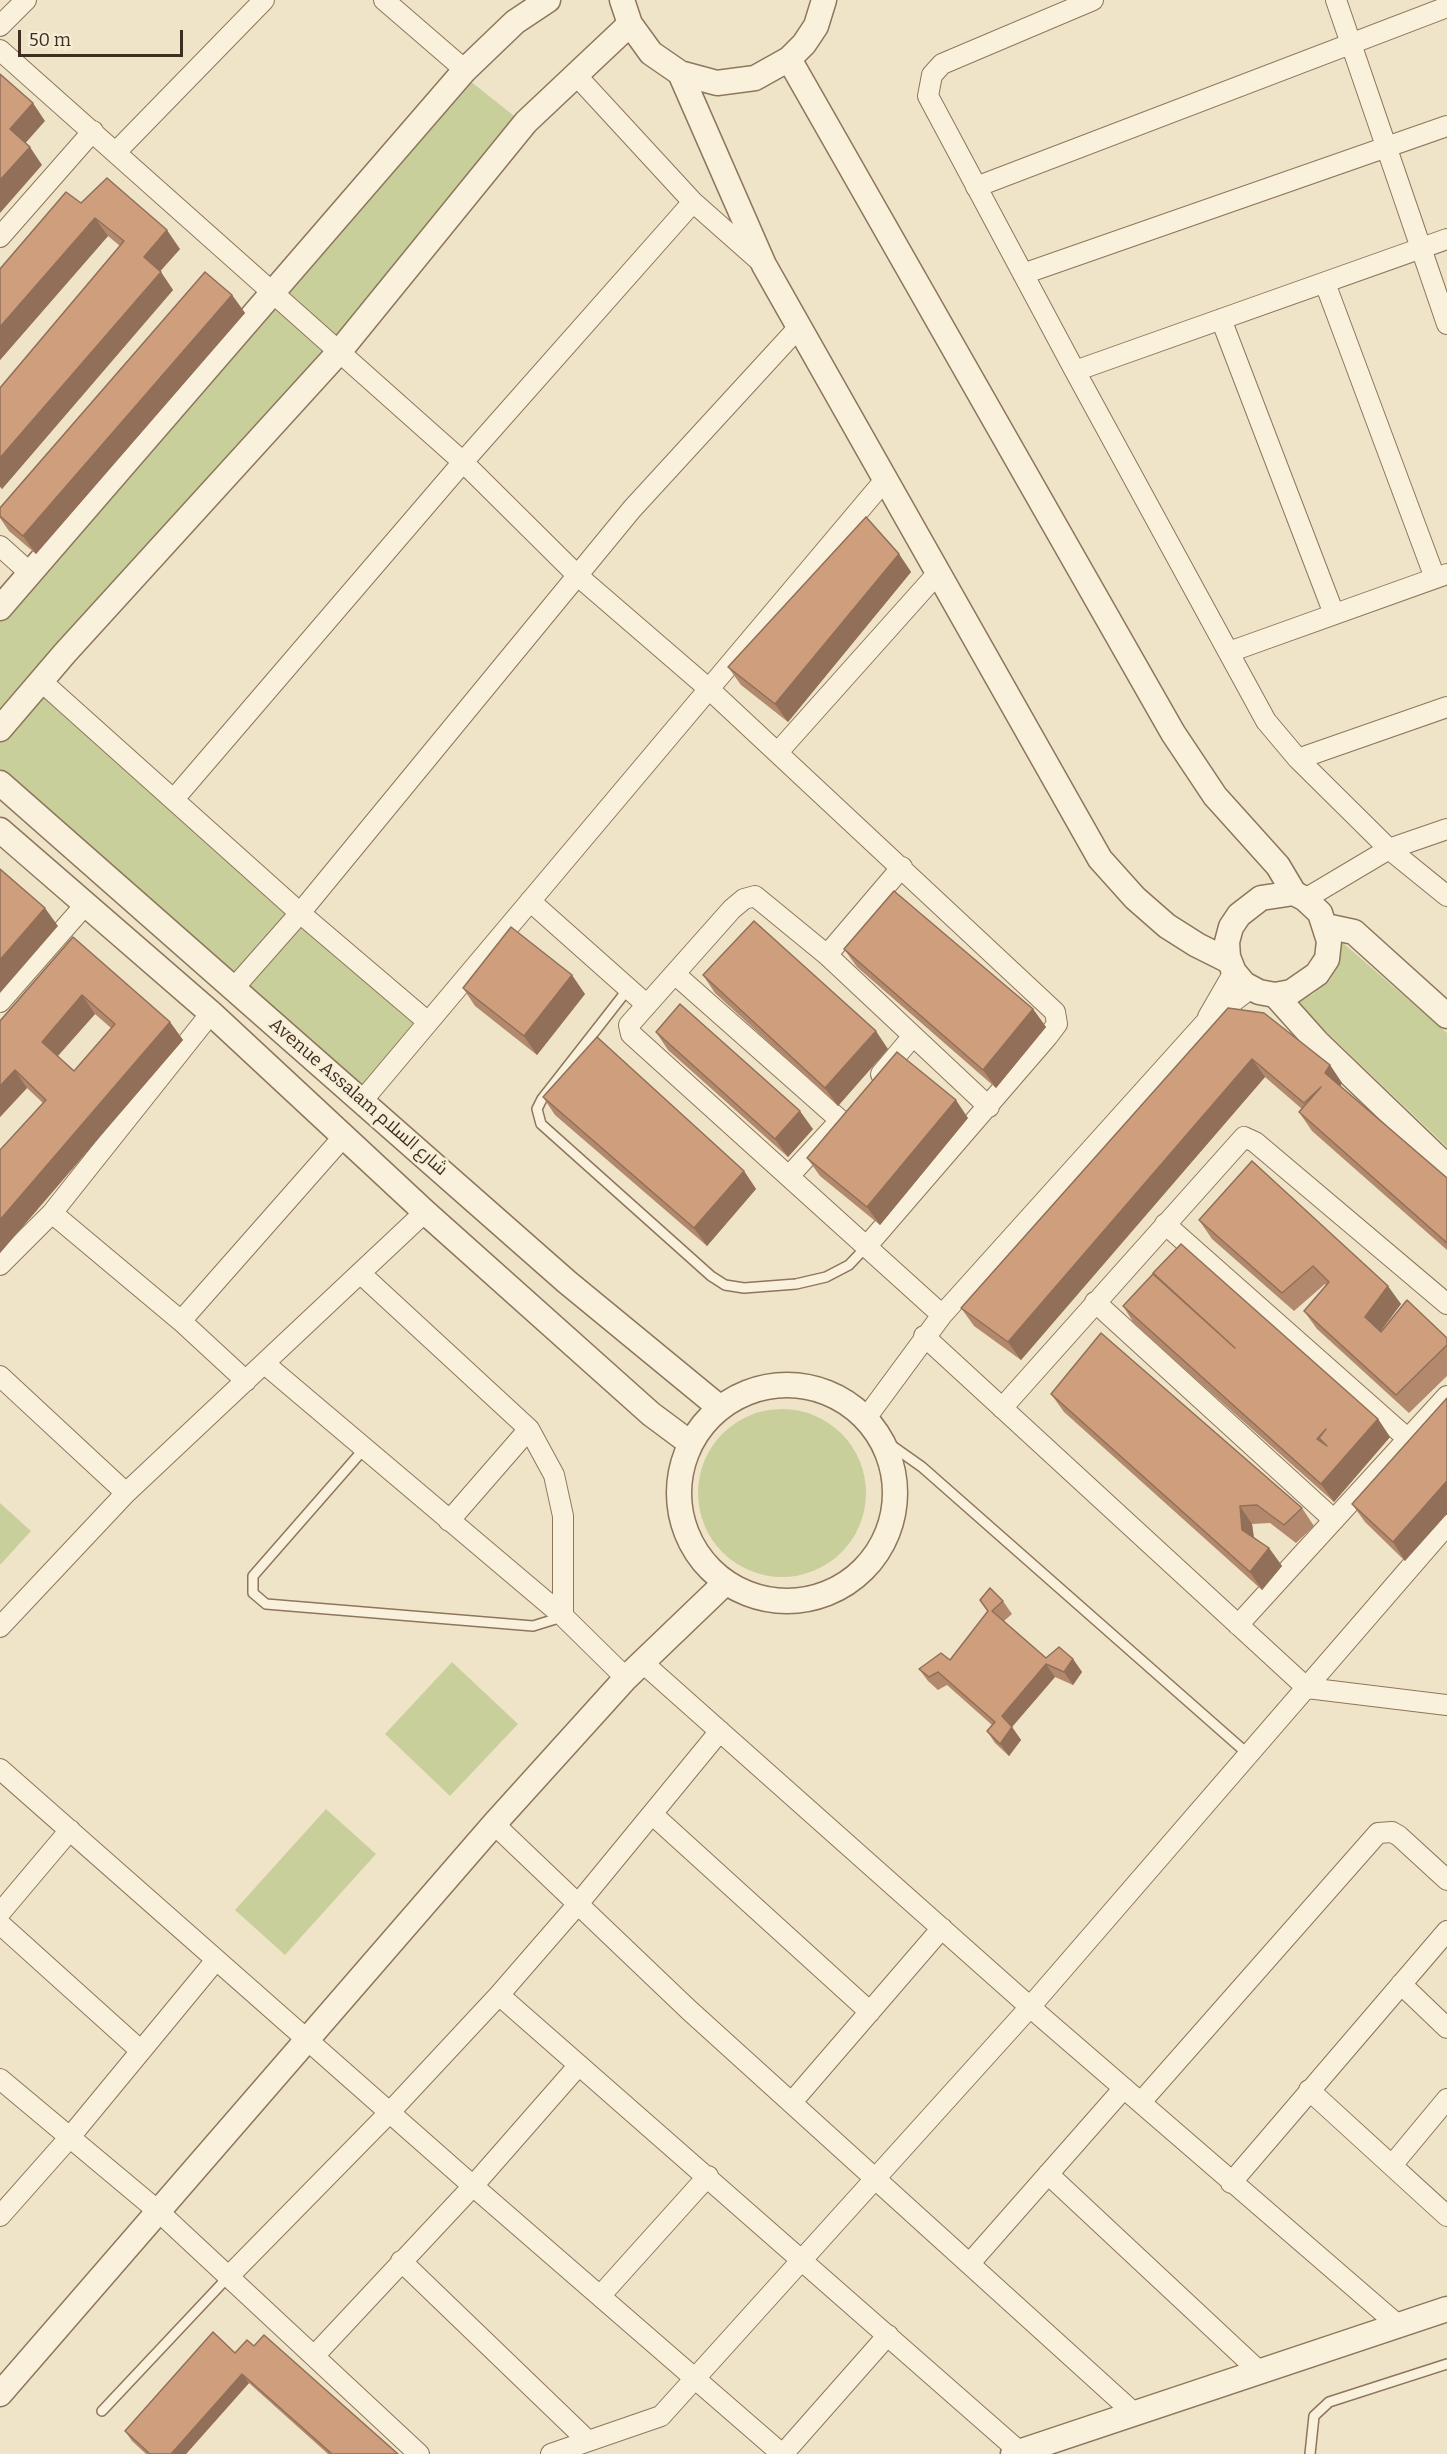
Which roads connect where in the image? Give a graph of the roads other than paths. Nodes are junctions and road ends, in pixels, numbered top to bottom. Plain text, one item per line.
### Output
1 (26, 0) edge
2 (264, 0) edge
3 (384, 0) edge
4 (548, 0) edge
5 (622, 0) edge
6 (824, 0) edge
7 (1093, 0) edge
8 (1336, 0) edge
9 (1447, 7) edge
10 (630, 24) junction
11 (0, 26) edge
12 (1350, 43) junction
13 (0, 50) edge
14 (789, 59) junction
15 (465, 70) junction
16 (680, 73) junction
17 (575, 74) junction
18 (1447, 126) edge
19 (93, 131) junction
20 (1387, 149) junction
21 (116, 152) junction
22 (976, 187) junction
23 (693, 202) junction
24 (0, 237) edge
25 (1447, 239) edge
26 (1420, 249) junction
27 (764, 265) junction
28 (1023, 274) junction
29 (1325, 283) junction
30 (272, 291) junction
31 (1221, 320) junction
32 (1447, 324) edge
33 (799, 327) junction
34 (339, 352) junction
35 (1075, 371) junction
36 (463, 462) junction
37 (884, 481) junction
38 (0, 546) edge
39 (30, 573) junction
40 (937, 574) junction
41 (578, 576) junction
42 (1441, 576) edge
43 (0, 608) edge
44 (1334, 614) junction
45 (1229, 652) junction
46 (40, 681) junction
47 (709, 689) junction
48 (1447, 706) edge
49 (2, 724) edge
50 (778, 752) junction
51 (1298, 759) junction
52 (0, 783) edge
53 (174, 799) junction
54 (1447, 829) edge
55 (0, 830) edge
56 (1389, 849) junction
57 (902, 867) junction
58 (1447, 896) edge
59 (530, 901) junction
60 (85, 905) junction
61 (1311, 908) junction
62 (300, 913) junction
63 (827, 955) junction
64 (1238, 973) junction
65 (676, 975) junction
66 (232, 988) junction
67 (628, 989) junction
68 (1275, 995) junction
69 (0, 1002) edge
70 (647, 1005) junction
71 (211, 1013) junction
72 (1447, 1016) edge
73 (428, 1022) junction
74 (913, 1035) junction
75 (870, 1086) edge
76 (362, 1101) junction
77 (855, 1103) edge
78 (989, 1107) junction
79 (840, 1120) junction
80 (344, 1136) junction
81 (1447, 1167) edge
82 (789, 1176) junction
83 (425, 1212) junction
84 (52, 1213) junction
85 (1165, 1224) junction
86 (866, 1247) junction
87 (0, 1265) edge
88 (360, 1274) junction
89 (1095, 1302) junction
90 (1447, 1304) edge
91 (942, 1315) junction
92 (181, 1321) junction
93 (924, 1336) junction
94 (265, 1364) junction
95 (0, 1376) edge
96 (246, 1381) junction
97 (1447, 1396) edge
98 (719, 1407) junction
99 (1002, 1408) junction
100 (866, 1418) junction
101 (529, 1429) junction
102 (881, 1438) junction
103 (1408, 1439) junction
104 (690, 1443) junction
105 (364, 1449) junction
106 (126, 1493) junction
107 (1334, 1520) junction
108 (450, 1521) junction
109 (1447, 1525) edge
110 (725, 1583) junction
111 (563, 1616) junction
112 (1238, 1625) junction
113 (0, 1627) edge
114 (634, 1670) junction
115 (1306, 1688) junction
116 (1447, 1705) edge
117 (720, 1731) junction
118 (1249, 1755) junction
119 (0, 1769) edge
120 (652, 1814) junction
121 (494, 1824) junction
122 (70, 1830) junction
123 (1447, 1880) edge
124 (578, 1904) junction
125 (0, 1913) edge
126 (0, 1924) edge
127 (942, 1928) junction
128 (1447, 1931) edge
129 (216, 1960) junction
130 (1401, 1984) junction
131 (499, 1995) junction
132 (1030, 2007) junction
133 (870, 2012) junction
134 (1447, 2028) edge
135 (307, 2041) junction
136 (141, 2051) junction
137 (579, 2065) junction
138 (0, 2079) edge
139 (1124, 2088) junction
140 (1309, 2090) junction
141 (1447, 2099) edge
142 (792, 2102) junction
143 (1141, 2102) junction
144 (389, 2113) junction
145 (70, 2137) junction
146 (1393, 2164) junction
147 (1048, 2174) junction
148 (708, 2176) junction
149 (876, 2177) junction
150 (1231, 2183) junction
151 (473, 2186) junction
152 (158, 2211) junction
153 (0, 2216) edge
154 (1447, 2216) edge
155 (804, 2260) junction
156 (402, 2261) junction
157 (970, 2263) junction
158 (229, 2276) junction
159 (601, 2295) junction
160 (1447, 2309) edge
161 (1398, 2325) junction
162 (888, 2335) junction
163 (315, 2355) junction
164 (1447, 2364) edge
165 (1260, 2372) junction
166 (696, 2377) junction
167 (0, 2394) edge
168 (102, 2411) dead end
169 (1136, 2414) junction
170 (588, 2441) junction
171 (1016, 2453) edge
172 (419, 2454) edge
173 (551, 2454) edge
174 (782, 2454) edge
175 (1310, 2454) edge

1 - 11 street
2 - 21 street
3 - 15 street
4 - 15 street
5 - 10 street
6 - 14 street
7 - 22 street
8 - 12 street
9 - 12 street
10 - 16 street
10 - 17 street
12 - 20 street
12 - 22 street
13 - 19 street
14 - 16 street
14 - 61 street
15 - 30 street
16 - 27 street
17 - 23 street
17 - 34 street
18 - 20 street
19 - 21 street
19 - 24 street
20 - 26 street
20 - 28 street
21 - 30 street
22 - 28 street
23 - 27 street
23 - 36 street
25 - 26 street
26 - 29 street
26 - 32 street
27 - 33 street
28 - 35 street
29 - 31 street
29 - 42 street
30 - 34 street
30 - 39 street
31 - 35 street
31 - 44 street
33 - 37 street
33 - 41 street
34 - 36 street
34 - 46 street
35 - 45 street
36 - 41 street
36 - 53 street
37 - 40 street
37 - 47 street
38 - 39 street
39 - 43 street
40 - 50 street
40 - 64 street
41 - 47 street
41 - 62 street
42 - 44 street
44 - 45 street
45 - 51 street
46 - 49 street
46 - 53 street
47 - 50 street
47 - 59 street
48 - 51 street
50 - 57 street
51 - 56 street
52 - 66 street, Avenue Assalam شارع السلام
53 - 62 street
54 - 56 street
55 - 60 street, Avenue Assalam شارع السلام
56 - 58 street
56 - 61 street
57 - 63 street
57 - 78 street
59 - 67 street
59 - 73 street
60 - 69 street
60 - 71 street, Avenue Assalam شارع السلام
61 - 64 street
61 - 68 street
61 - 72 street
62 - 66 street
62 - 73 street
63 - 65 street
63 - 74 street
64 - 68 street
64 - 91 street
65 - 70 street
65 - 79 street
66 - 76 street, Avenue Assalam شارع السلام
67 - 70 street
67 - 86 lane
68 - 81 street
70 - 82 street
71 - 80 street, Avenue Assalam شارع السلام
71 - 84 street
73 - 76 street
74 - 75 street
74 - 78 street
76 - 98 street, Avenue Assalam شارع السلام
77 - 79 street
78 - 86 street
79 - 82 street
80 - 83 street, Avenue Assalam شارع السلام
80 - 92 street
82 - 86 street
83 - 88 street
83 - 104 street, Avenue Assalam شارع السلام
84 - 87 street
84 - 92 street
85 - 89 street
85 - 90 street
85 - 103 street
86 - 91 street
88 - 94 street
88 - 101 street
89 - 99 street
89 - 107 street
91 - 93 street
92 - 96 street
93 - 99 street
93 - 100 street
94 - 96 street
94 - 105 street
95 - 106 street
96 - 106 street
97 - 103 street
98 - 100 street
98 - 104 street
99 - 112 street
100 - 102 street
101 - 108 street
101 - 111 street
102 - 110 street
102 - 118 lane
103 - 107 street
104 - 110 street
105 - 108 street
105 - 111 lane
106 - 113 street
107 - 112 street
108 - 111 street
109 - 115 street
110 - 114 street
111 - 114 street
112 - 115 street
114 - 117 street
114 - 121 street
115 - 116 street
115 - 118 street
117 - 120 street
117 - 127 street
118 - 132 street
119 - 122 street
120 - 124 street
120 - 133 street
121 - 124 street
121 - 135 street
122 - 125 street
122 - 129 street
123 - 143 street
124 - 131 street
124 - 142 street
126 - 136 street
127 - 132 street
127 - 133 street
128 - 130 street
129 - 135 street
129 - 136 street
130 - 134 street
130 - 140 street
131 - 137 street
131 - 144 street
132 - 139 street
132 - 149 street
133 - 142 street
135 - 144 street
135 - 152 street
136 - 145 street
137 - 148 street
137 - 151 street
138 - 145 street
139 - 143 street
139 - 147 street
140 - 146 street
140 - 150 street
141 - 146 street
142 - 149 street
143 - 150 street
144 - 151 street
144 - 158 street
145 - 152 street
145 - 153 street
146 - 154 street
147 - 157 street
147 - 165 street
148 - 155 street
148 - 159 street
149 - 155 street
149 - 157 street
150 - 161 street
151 - 156 street
151 - 159 street
152 - 158 street
152 - 167 street
155 - 162 street
155 - 166 street
156 - 163 street
156 - 170 street
157 - 169 street
158 - 163 street
158 - 168 lane
159 - 166 street
160 - 161 street
161 - 165 street
162 - 171 street
162 - 174 street
163 - 172 street
164 - 175 lane
165 - 169 street
166 - 170 street
166 - 174 street
169 - 171 street
170 - 173 street

